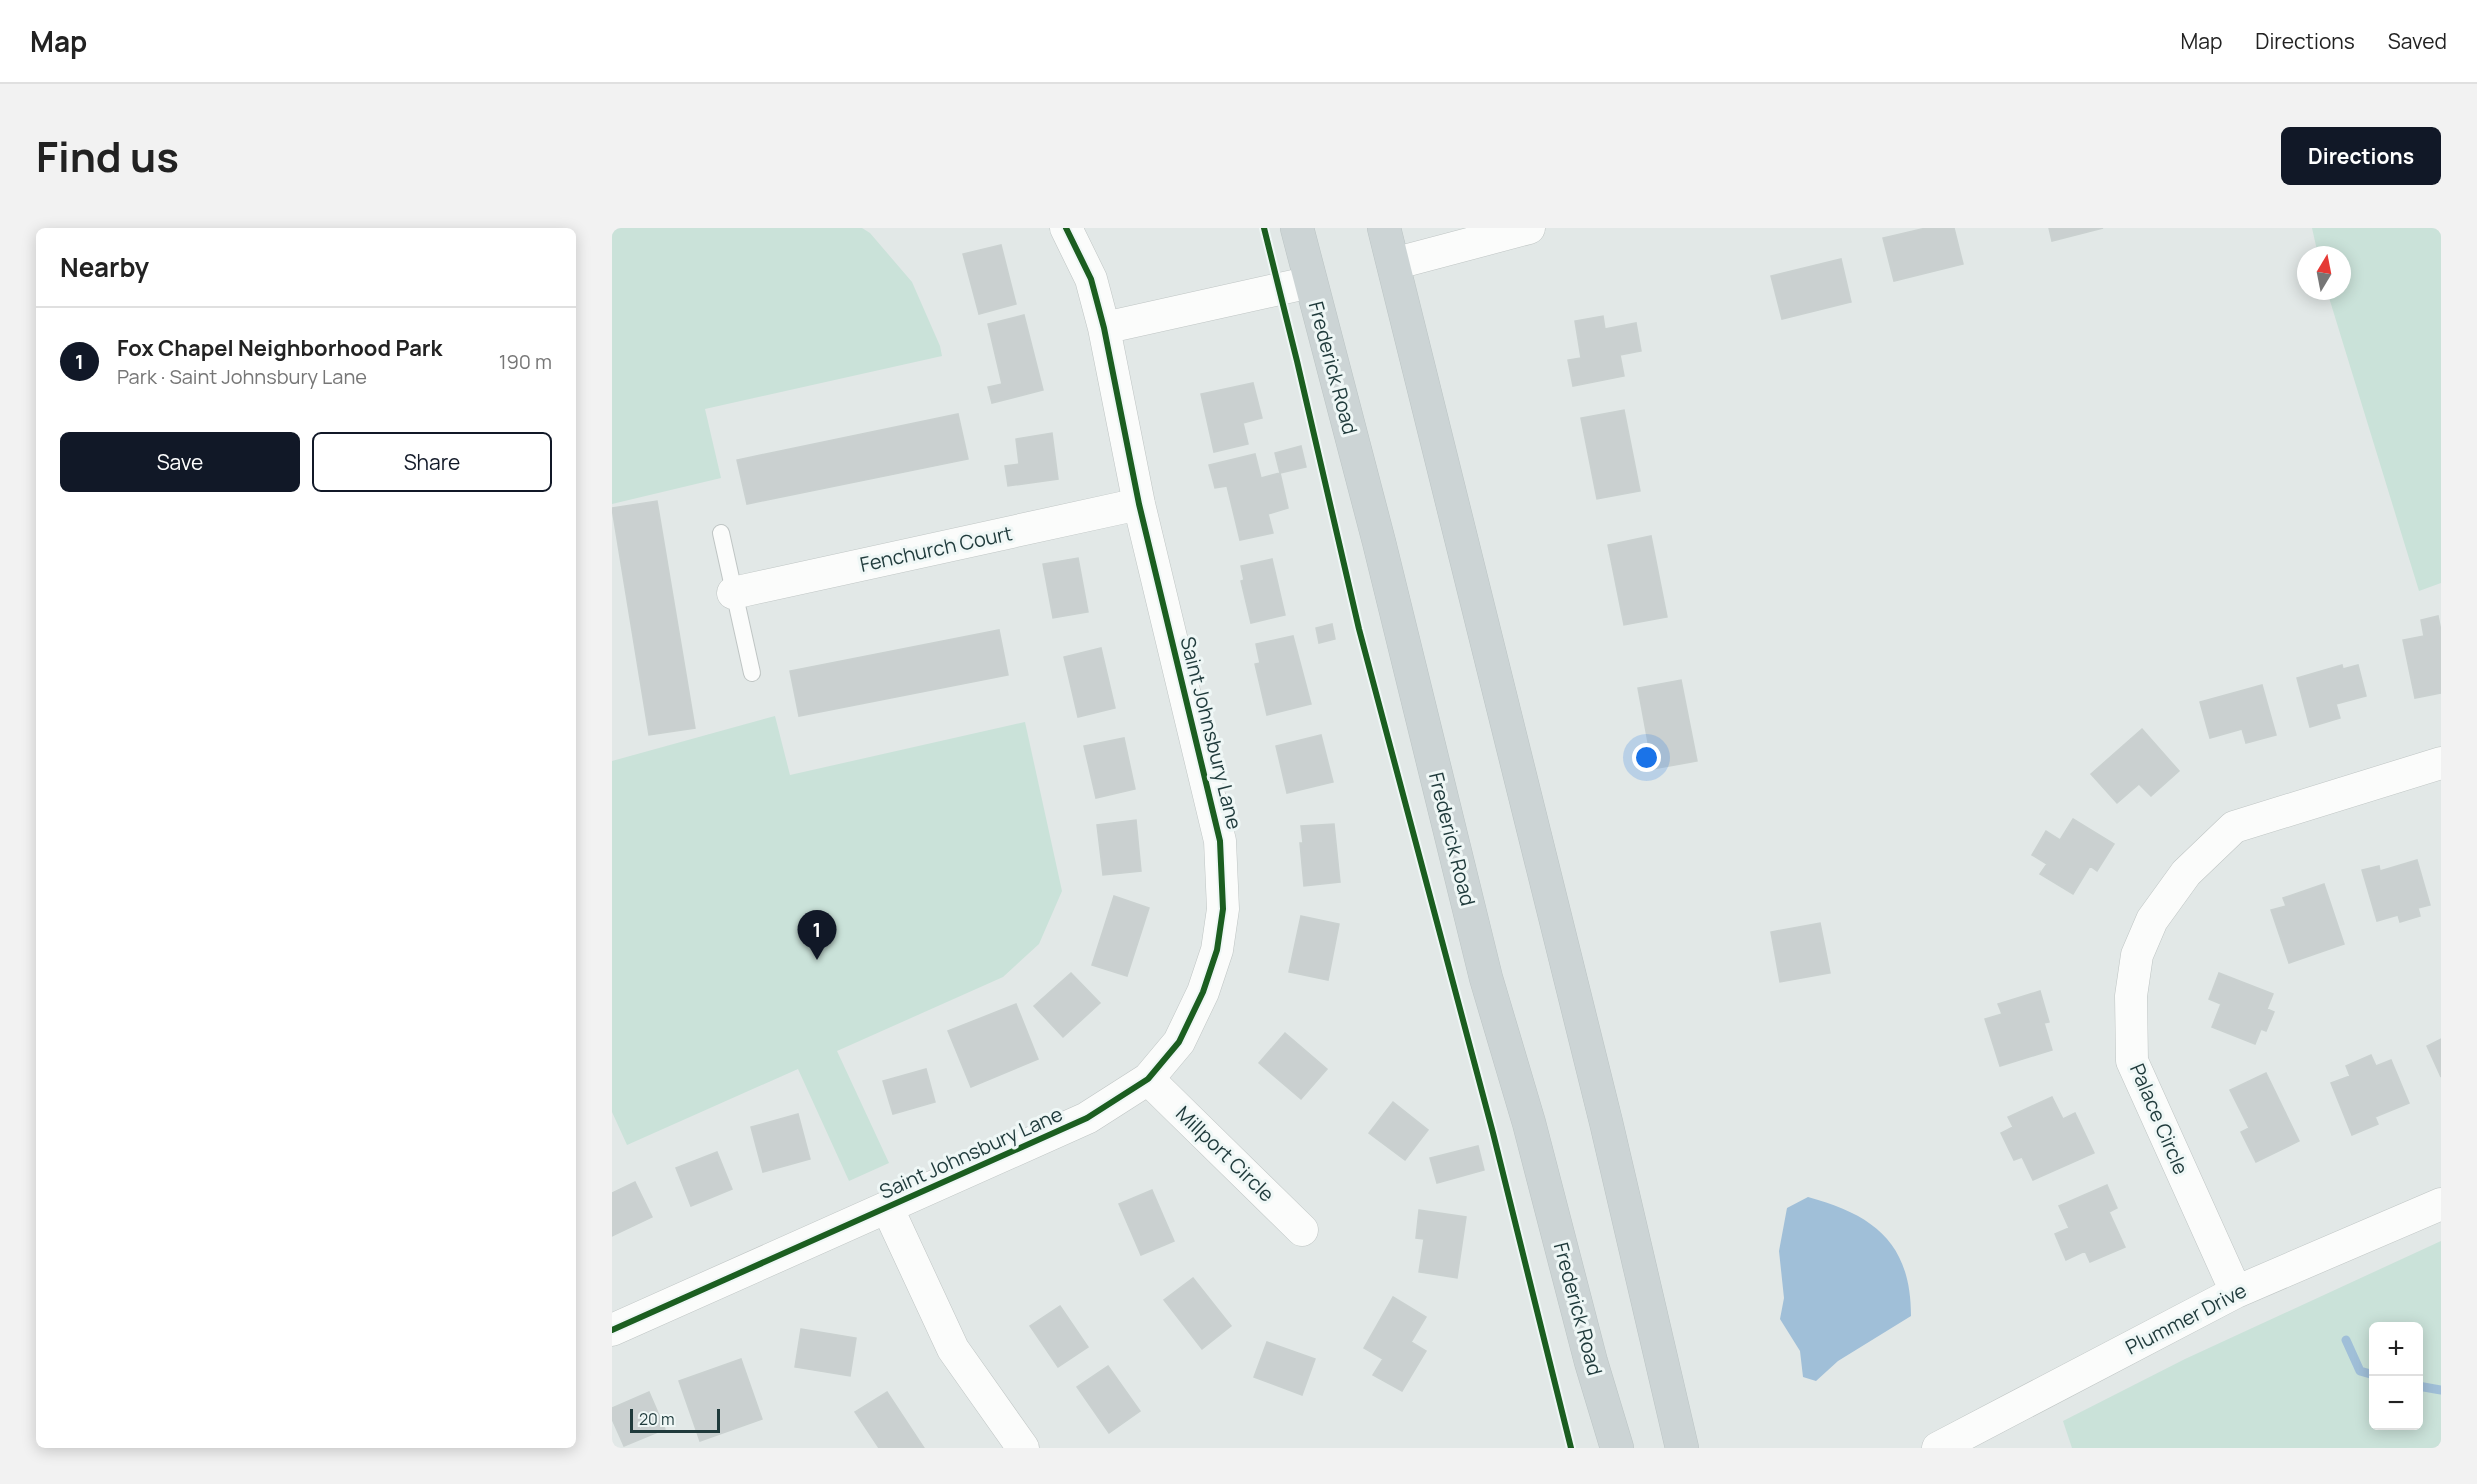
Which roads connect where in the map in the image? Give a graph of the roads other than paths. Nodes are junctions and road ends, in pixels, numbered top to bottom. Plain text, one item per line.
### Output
1 (1066, 228) edge
2 (1297, 228) edge
3 (1384, 228) edge
4 (1529, 228) edge
5 (1393, 264) junction
6 (1311, 282) junction
7 (1104, 328) junction
8 (1139, 504) junction
9 (721, 533) dead end
10 (733, 593) junction
11 (752, 673) dead end
12 (2441, 763) edge
13 (1148, 1079) junction
14 (2441, 1204) edge
15 (888, 1209) junction
16 (1302, 1230) dead end
17 (2236, 1292) junction
18 (612, 1330) edge
19 (1970, 1441) edge
20 (1023, 1448) edge
21 (1617, 1448) edge
22 (1682, 1448) edge
23 (1938, 1448) edge

1 - 7 street, Saint Johnsbury Lane
2 - 6 main road, Frederick Road
3 - 5 main road
4 - 5 street
5 - 22 main road
6 - 7 street
6 - 21 main road, Frederick Road
7 - 8 street, Saint Johnsbury Lane
8 - 10 street, Fenchurch Court
8 - 13 street, Saint Johnsbury Lane
9 - 10 lane
10 - 11 lane
12 - 17 street, Palace Circle
13 - 15 street, Saint Johnsbury Lane
13 - 16 street, Millport Circle
14 - 17 street, Plummer Drive
15 - 18 street, Saint Johnsbury Lane
15 - 20 street
17 - 19 street, Plummer Drive
19 - 23 street, Plummer Drive

